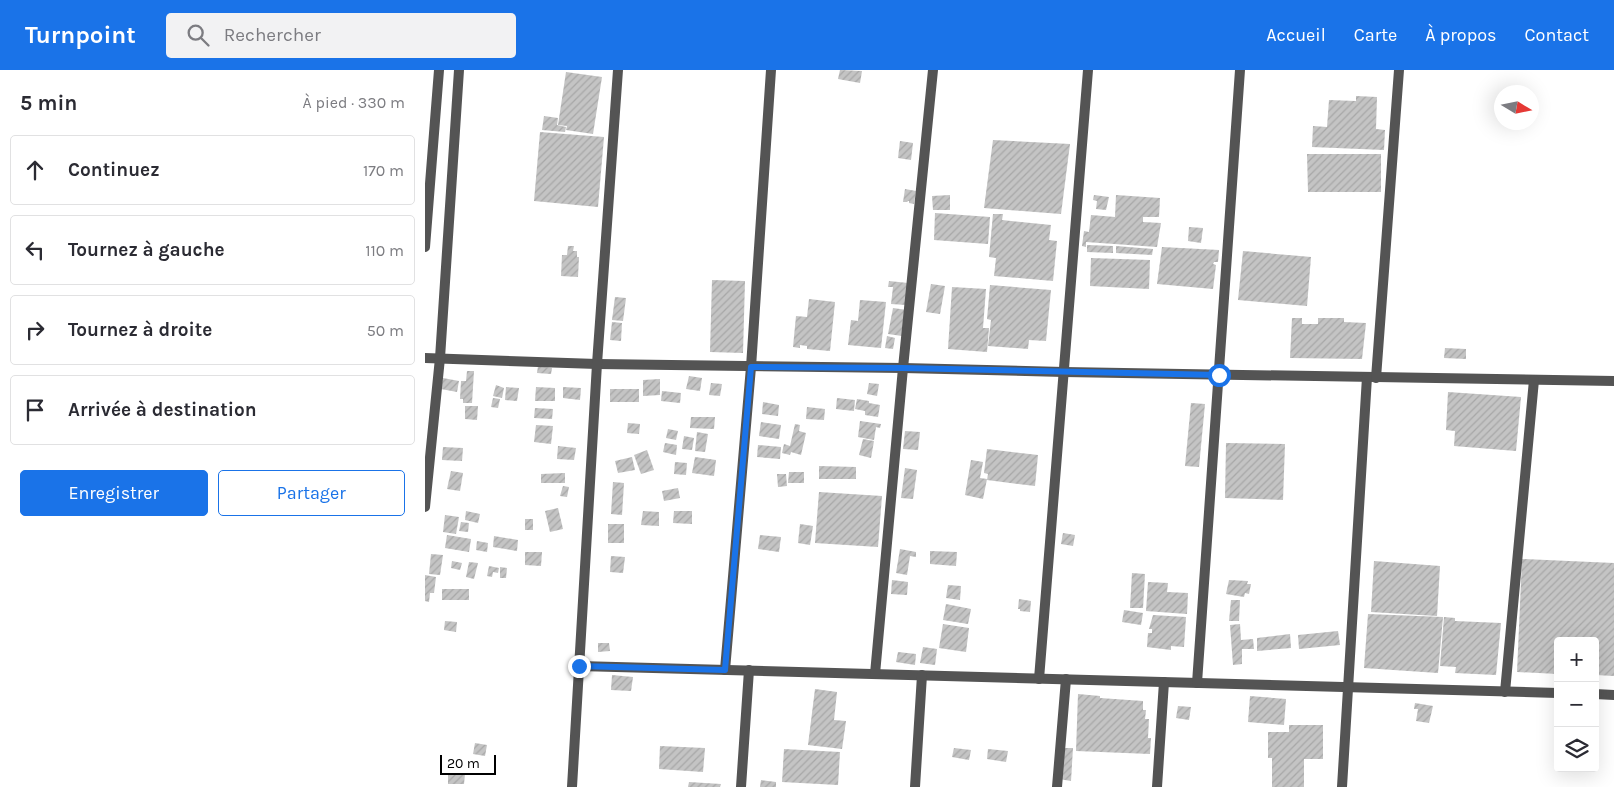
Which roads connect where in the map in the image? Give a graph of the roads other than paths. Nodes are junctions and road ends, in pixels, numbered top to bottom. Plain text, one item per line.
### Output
1 (439, 70) edge
2 (459, 70) edge
3 (618, 70) edge
4 (771, 70) edge
5 (933, 70) edge
6 (1088, 70) edge
7 (1239, 70) edge
8 (1399, 70) edge
9 (425, 247) edge
10 (425, 358) edge
11 (440, 358) junction
12 (597, 364) junction
13 (751, 367) junction
14 (903, 368) junction
15 (1064, 372) junction
16 (1219, 375) junction
17 (1371, 377) junction
18 (1534, 380) junction
19 (1614, 381) edge
20 (425, 507) edge
21 (579, 666) junction
22 (725, 670) junction
23 (749, 670) junction
24 (875, 674) junction
25 (923, 675) junction
26 (1039, 679) junction
27 (1065, 679) junction
28 (1164, 682) junction
29 (1197, 683) junction
30 (1348, 688) junction
31 (1505, 692) junction
32 (1554, 693) edge
33 (1599, 694) edge
34 (1614, 695) edge
35 (571, 787) edge
36 (741, 787) edge
37 (915, 787) edge
38 (1057, 787) edge
39 (1157, 787) edge
40 (1342, 787) edge

1 - 9 street
2 - 11 street
3 - 12 street
4 - 13 street
5 - 14 street
6 - 15 street
7 - 16 street
8 - 17 street
10 - 11 street
11 - 12 street
11 - 20 street
12 - 13 street
12 - 21 street
13 - 14 street
13 - 22 street
14 - 15 street
14 - 24 street
15 - 16 street
15 - 26 street
16 - 17 street
16 - 29 street
17 - 18 street
17 - 30 street
18 - 19 street
18 - 31 street
21 - 22 street
21 - 35 street
22 - 23 street
23 - 24 street
23 - 36 street
24 - 25 street
25 - 26 street
25 - 37 street
26 - 27 street
27 - 28 street
27 - 38 street
28 - 29 street
28 - 39 street
29 - 30 street
30 - 31 street
30 - 40 street
31 - 32 street
33 - 34 street

